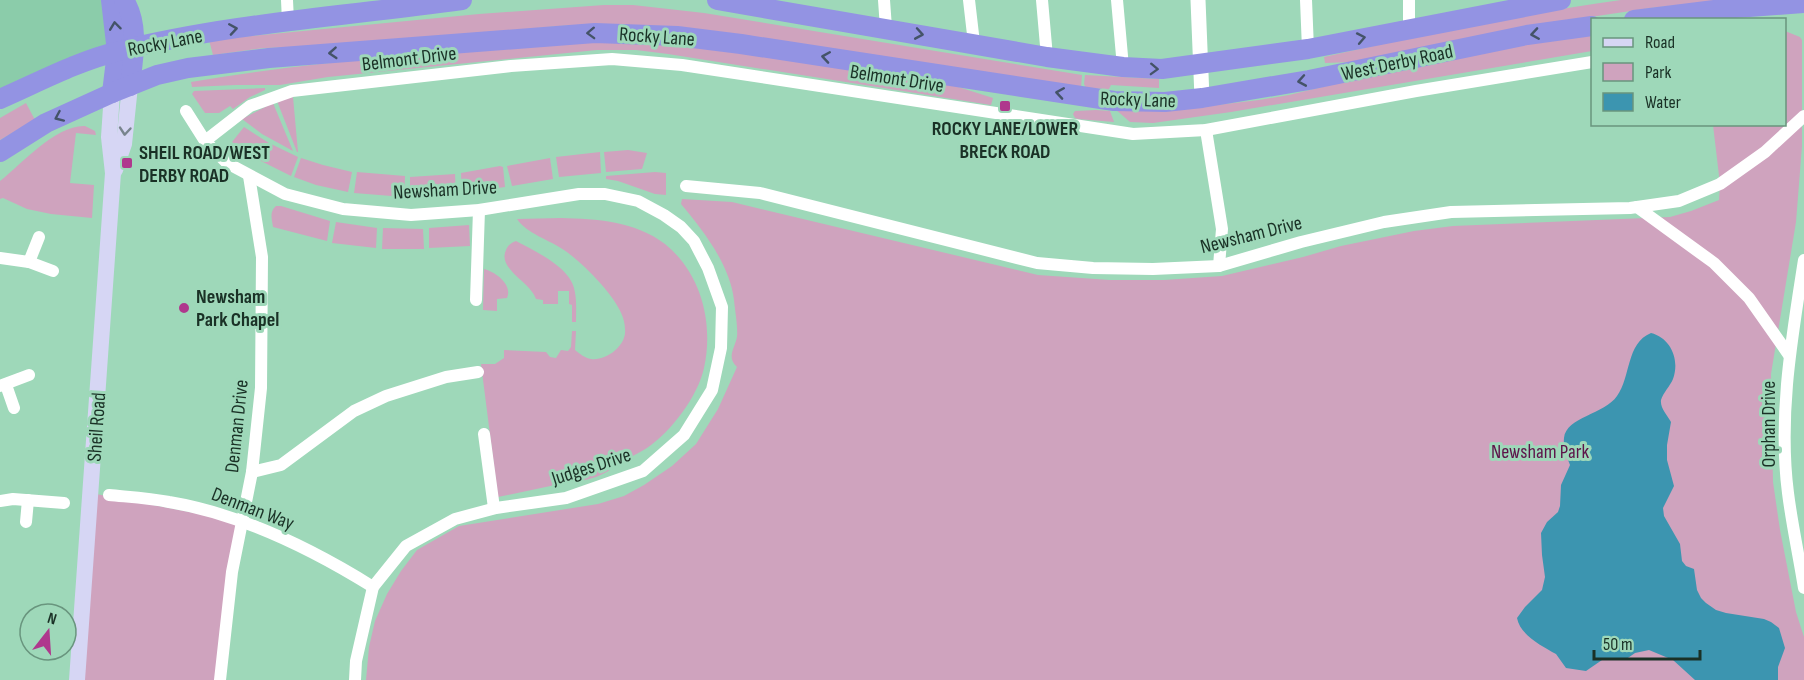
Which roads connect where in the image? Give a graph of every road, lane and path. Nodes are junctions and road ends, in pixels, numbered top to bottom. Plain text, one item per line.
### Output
1 (111, 0) edge
2 (124, 0) edge
3 (287, 0) edge
4 (462, 0) edge
5 (717, 0) edge
6 (884, 0) edge
7 (969, 0) edge
8 (1042, 0) edge
9 (1117, 0) edge
10 (1198, 0) edge
11 (1306, 0) edge
12 (1408, 0) edge
13 (1561, 0) edge
14 (1804, 3) edge
15 (411, 4) edge
16 (1513, 4) edge
17 (797, 7) edge
18 (1650, 18) edge
19 (288, 21) junction
20 (1591, 26) edge
21 (886, 28) junction
22 (1409, 29) junction
23 (974, 43) junction
24 (1308, 49) junction
25 (126, 50) junction
26 (1047, 57) junction
27 (1591, 62) edge
28 (1200, 65) junction
29 (1123, 67) junction
30 (121, 90) junction
31 (1202, 98) junction
32 (0, 99) edge
33 (186, 111) dead end
34 (1804, 116) edge
35 (1206, 130) junction
36 (205, 141) junction
37 (0, 152) edge
38 (249, 176) junction
39 (686, 186) dead end
40 (1637, 207) junction
41 (479, 210) junction
42 (664, 215) joint
43 (39, 237) dead end
44 (0, 258) edge
45 (1804, 260) edge
46 (28, 262) junction
47 (1219, 266) junction
48 (53, 271) dead end
49 (476, 300) dead end
50 (1789, 355) junction
51 (478, 372) dead end
52 (29, 375) dead end
53 (3, 385) edge
54 (14, 408) dead end
55 (484, 434) dead end
56 (252, 472) junction
57 (109, 495) dead end
58 (28, 500) junction
59 (0, 501) edge
60 (64, 503) dead end
61 (494, 508) junction
62 (26, 522) dead end
63 (241, 522) junction
64 (373, 587) junction
65 (1804, 588) edge
66 (77, 680) edge
67 (220, 680) edge
68 (355, 680) edge

25 -> 1 highway
2 - 25 highway
3 - 19 street
4 - 15 highway, Rocky Lane
5 - 17 highway, Rocky Lane
6 - 21 street
7 - 23 street
8 - 26 street
9 - 29 street
10 - 28 street
11 - 24 street
12 - 22 street
13 - 16 highway, West Derby Road
14 - 18 highway
15 - 19 highway, Rocky Lane
16 - 22 highway, West Derby Road
17 - 21 highway, Rocky Lane
25 -> 19 highway, Rocky Lane
20 -> 31 highway, West Derby Road
21 -> 23 highway, Rocky Lane
24 -> 22 highway, West Derby Road
23 - 26 highway, Rocky Lane
24 - 28 highway, West Derby Road
25 - 30 highway
25 - 32 highway
26 - 29 highway, Rocky Lane
27 - 35 street, Belmont Drive
29 -> 28 highway, Rocky Lane
28 - 31 street
31 -> 30 highway, Rocky Lane
30 -> 37 highway
30 - 66 main road, Sheil Road
33 - 36 street, Newsham Drive
34 - 40 street, Newsham Drive
35 - 36 street, Belmont Drive
35 - 47 street
36 - 38 street, Newsham Drive
38 - 41 street, Newsham Drive
38 - 56 street, Denman Drive
39 - 47 street, Newsham Drive
40 - 47 street, Newsham Drive
40 - 50 street
41 - 42 street, Newsham Drive
41 - 49 street
42 - 61 street, Judges Drive
43 - 46 street
44 - 46 street
45 - 50 street, Orphan Drive
46 - 48 street
50 - 65 street, Orphan Drive
51 - 56 street
52 - 53 street
53 - 54 street
55 - 61 street
56 - 63 street, Denman Drive
57 - 63 street, Denman Way
58 - 59 street
58 - 60 street
58 - 62 street
61 - 64 street, Judges Drive
63 - 64 street, Denman Way
63 - 67 street, Denman Drive
64 - 68 street, Judges Drive

